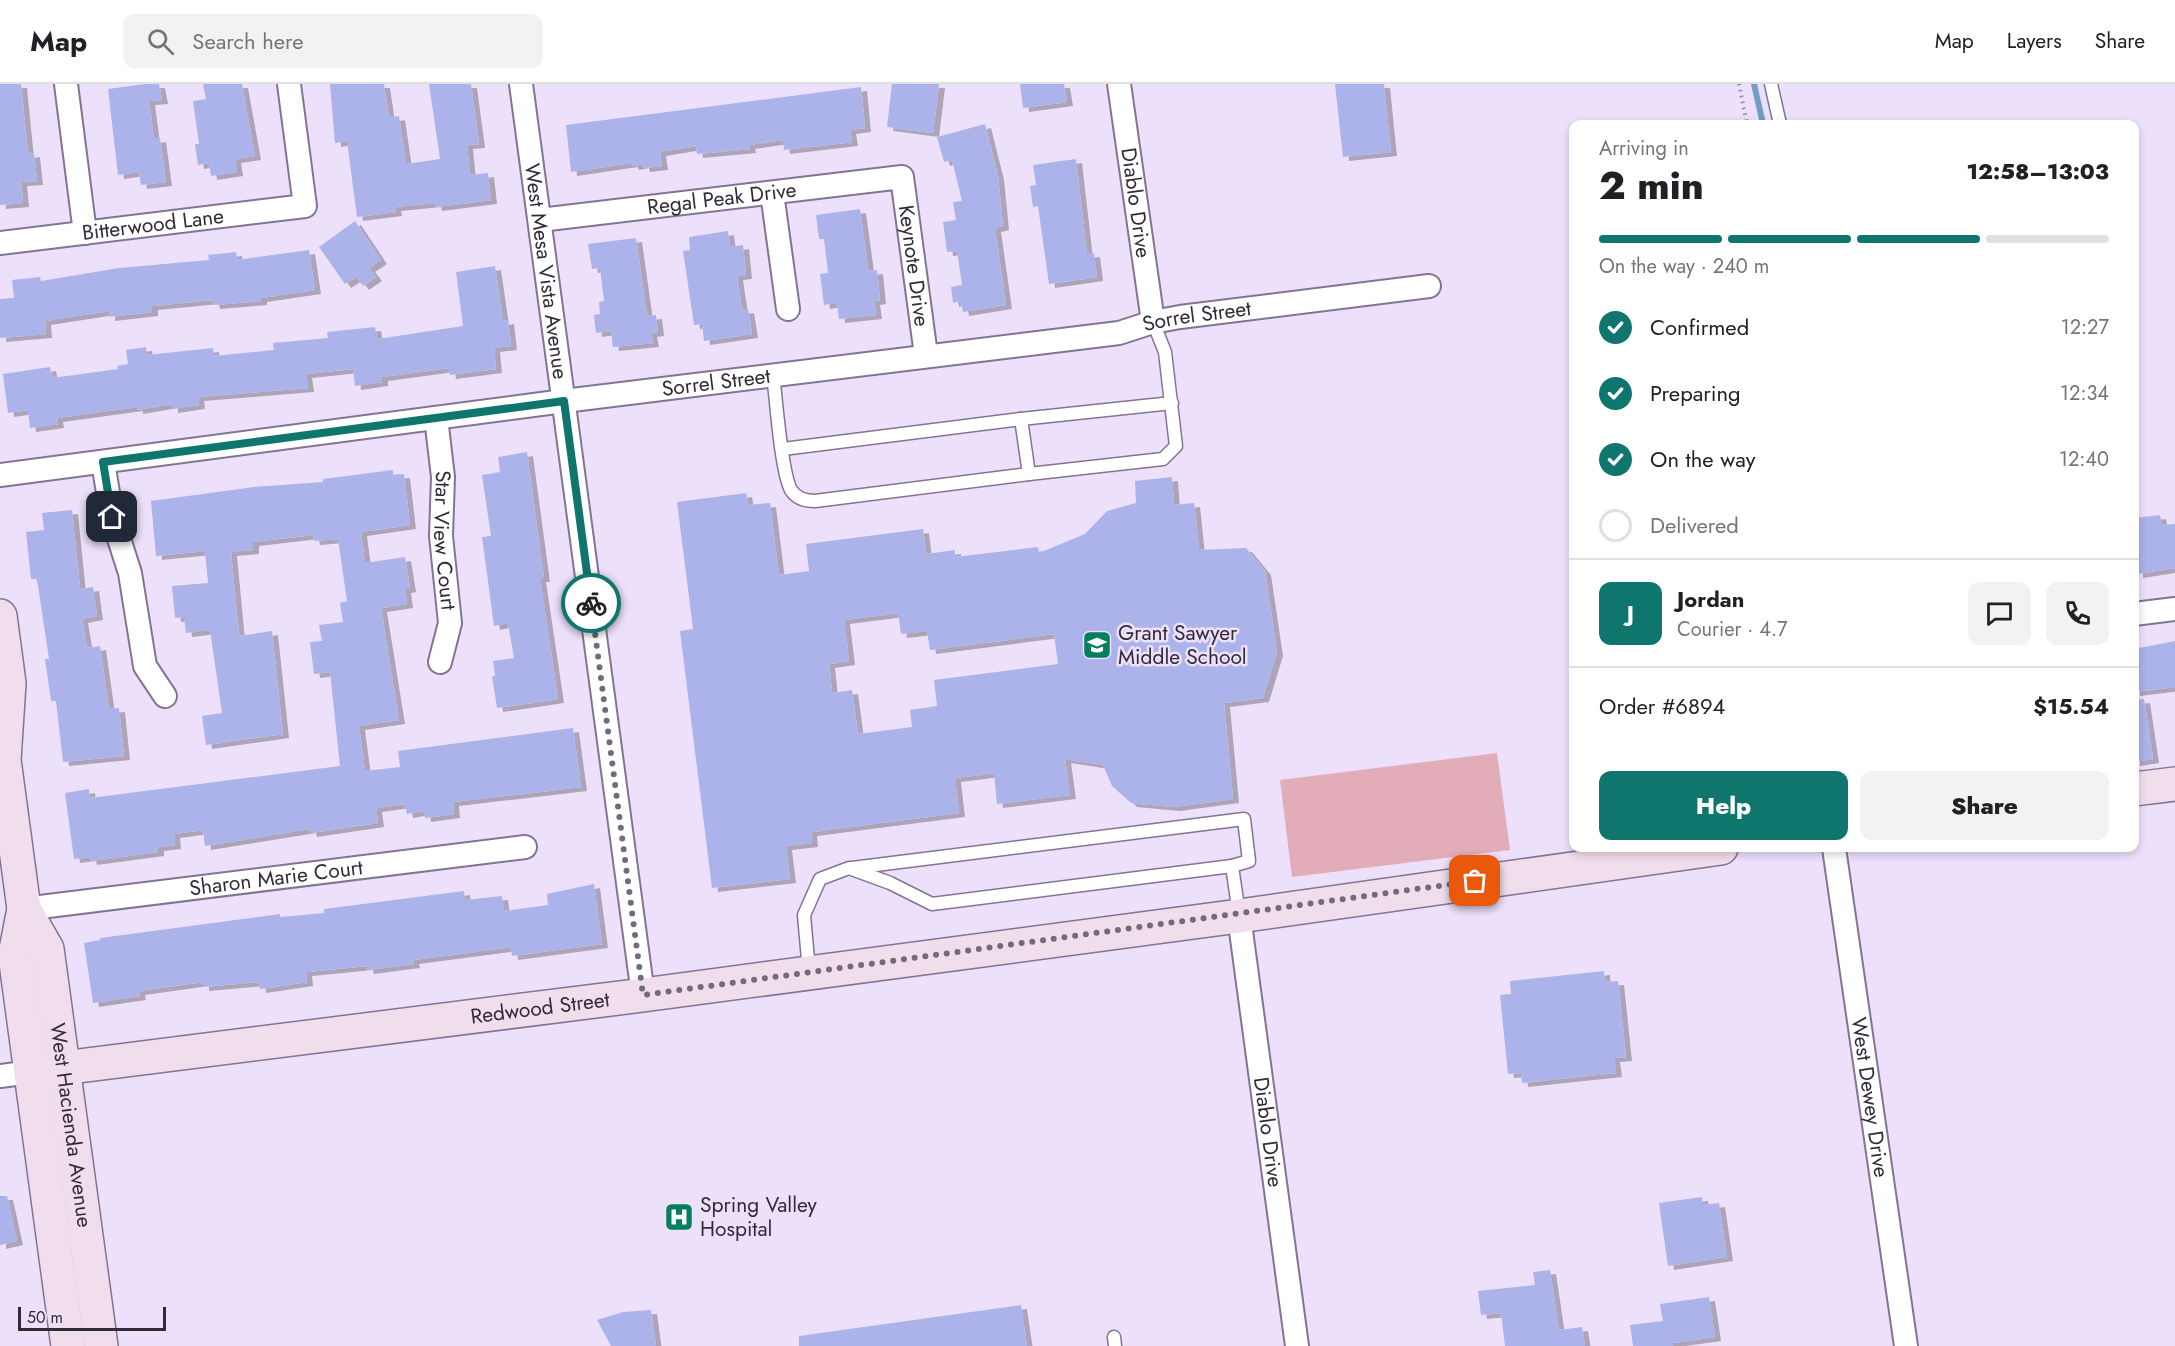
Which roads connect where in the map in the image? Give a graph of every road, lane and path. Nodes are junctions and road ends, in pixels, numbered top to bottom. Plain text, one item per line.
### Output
1 (66, 84) edge
2 (289, 84) edge
3 (521, 84) edge
4 (1119, 84) edge
5 (1739, 84) edge
6 (1771, 84) edge
7 (1746, 120) edge
8 (1779, 120) edge
9 (902, 177) joint
10 (772, 193) junction
11 (540, 220) junction
12 (85, 233) junction
13 (0, 243) edge
14 (1429, 286) dead end
15 (788, 309) dead end
16 (1153, 322) junction
17 (926, 356) junction
18 (773, 374) junction
19 (564, 401) junction
20 (1172, 403) junction
21 (436, 418) junction
22 (1021, 419) junction
23 (783, 449) junction
24 (103, 462) junction
25 (1029, 474) junction
26 (0, 475) edge
27 (2175, 609) edge
28 (2139, 613) edge
29 (0, 616) edge
30 (440, 662) dead end
31 (165, 696) dead end
32 (1, 757) edge
33 (2175, 784) edge
34 (2139, 788) edge
35 (525, 846) dead end
36 (1693, 852) edge
37 (1834, 852) edge
38 (1232, 867) junction
39 (849, 868) junction
40 (24, 909) junction
41 (1239, 916) junction
42 (809, 973) junction
43 (643, 995) junction
44 (63, 1068) junction
45 (16, 1074) edge
46 (68, 1346) edge
47 (101, 1346) edge
48 (1298, 1346) edge
49 (1906, 1346) edge

1 - 12 street
2 - 12 street, Bitterwood Lane
3 - 11 street, West Mesa Vista Avenue
4 - 16 street, Diablo Drive
5 - 7 path
6 - 8 lane
9 - 10 street, Regal Peak Drive
9 - 17 street, Keynote Drive
10 - 11 street, Regal Peak Drive
10 - 15 street
11 - 19 street, West Mesa Vista Avenue
12 - 13 street, Bitterwood Lane
14 - 16 street, Sorrel Street
16 - 17 street, Sorrel Street
16 - 20 lane
17 - 18 street, Sorrel Street
18 - 19 street, Sorrel Street
18 - 23 lane
19 - 21 street, Sorrel Street
19 - 43 street, West Mesa Vista Avenue
20 - 22 lane
20 - 25 lane
21 - 24 street, Sorrel Street
21 - 30 street, Star View Court
22 - 23 lane
22 - 25 lane
23 - 25 lane
24 - 26 street, Sorrel Street
24 - 31 street
27 - 28 street
29 - 32 street, West Hacienda Avenue
32 - 40 street, West Hacienda Avenue
33 - 34 street
35 - 40 street, Sharon Marie Court
36 - 41 street, Redwood Street
37 - 49 street, West Dewey Drive
38 - 39 lane
38 - 39 lane
38 - 41 lane
39 - 42 lane
40 - 44 street, West Hacienda Avenue
40 - 45 street, West Hacienda Avenue
41 - 42 street, Redwood Street
41 - 48 street, Diablo Drive
42 - 43 street, Redwood Street
43 - 44 street, Redwood Street
44 - 45 street, Redwood Street
44 - 47 street, West Hacienda Avenue
45 - 46 street, West Hacienda Avenue

